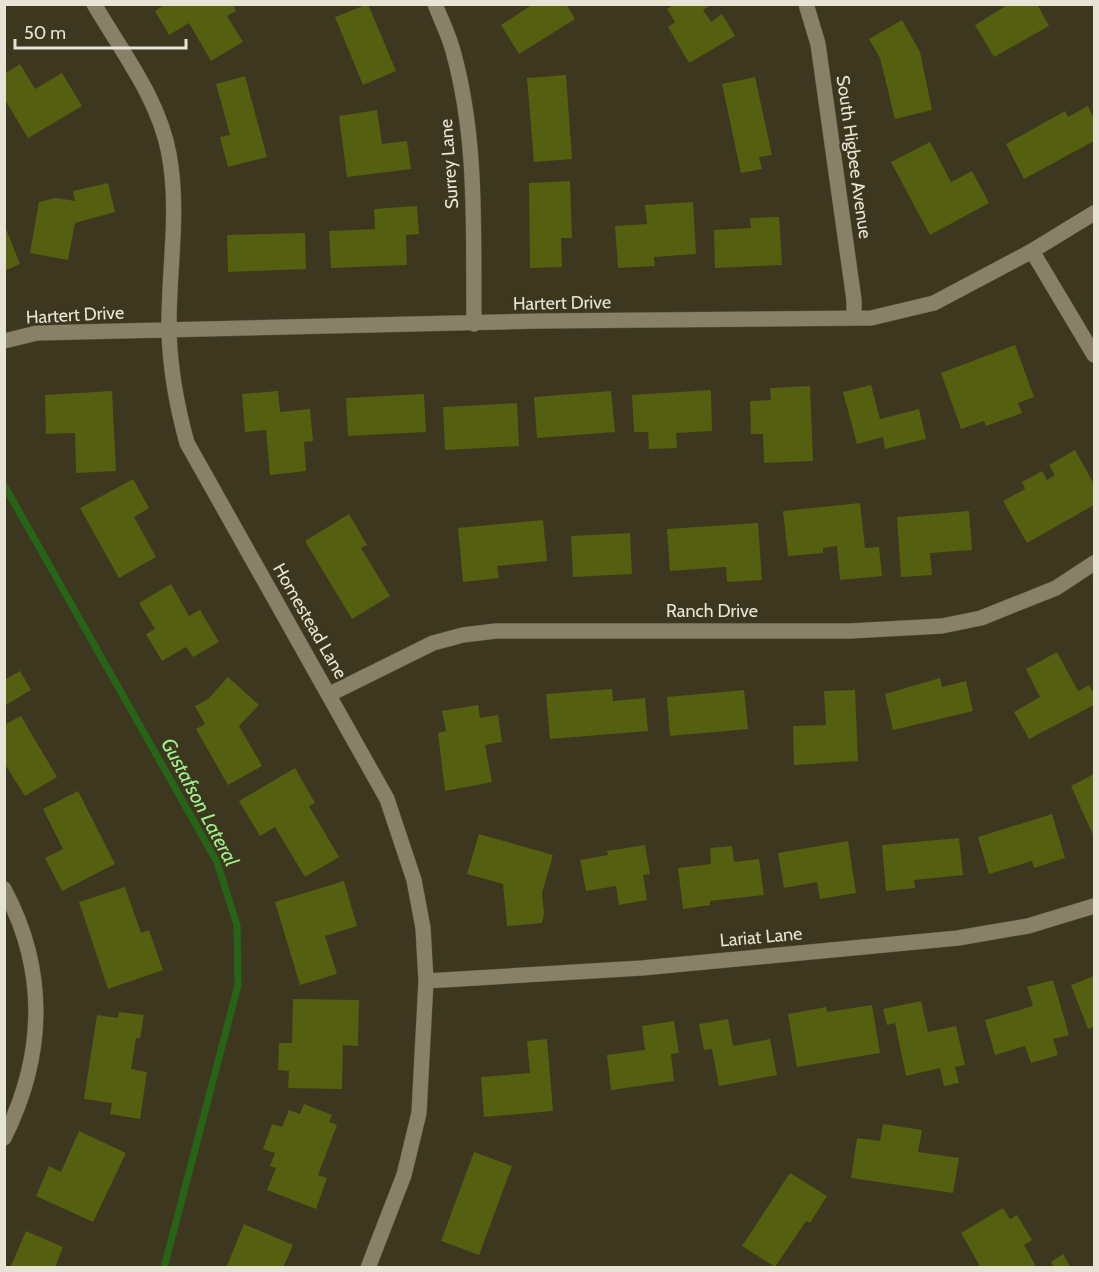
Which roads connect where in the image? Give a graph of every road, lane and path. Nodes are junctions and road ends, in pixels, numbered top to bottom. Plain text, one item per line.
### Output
1 (94, 4) edge
2 (435, 4) edge
3 (806, 4) edge
4 (1095, 213) edge
5 (1032, 251) junction
6 (854, 317) junction
7 (474, 324) junction
8 (169, 331) junction
9 (4, 341) edge
10 (1095, 355) edge
11 (1095, 563) edge
12 (330, 694) junction
13 (4, 889) edge
14 (1095, 906) edge
15 (426, 981) junction
16 (4, 1138) edge
17 (368, 1268) edge

1 - 8 street, Homestead Lane
2 - 7 street, Surrey Lane
3 - 6 street, South Higbee Avenue
4 - 5 street, Hartert Drive
5 - 6 street, Hartert Drive
5 - 10 street
6 - 7 street, Hartert Drive
7 - 8 street, Hartert Drive
8 - 9 street, Hartert Drive
8 - 12 street, Homestead Lane
11 - 12 street, Ranch Drive
12 - 15 street, Homestead Lane
13 - 16 street
14 - 15 street, Lariat Lane
15 - 17 street, Homestead Lane

